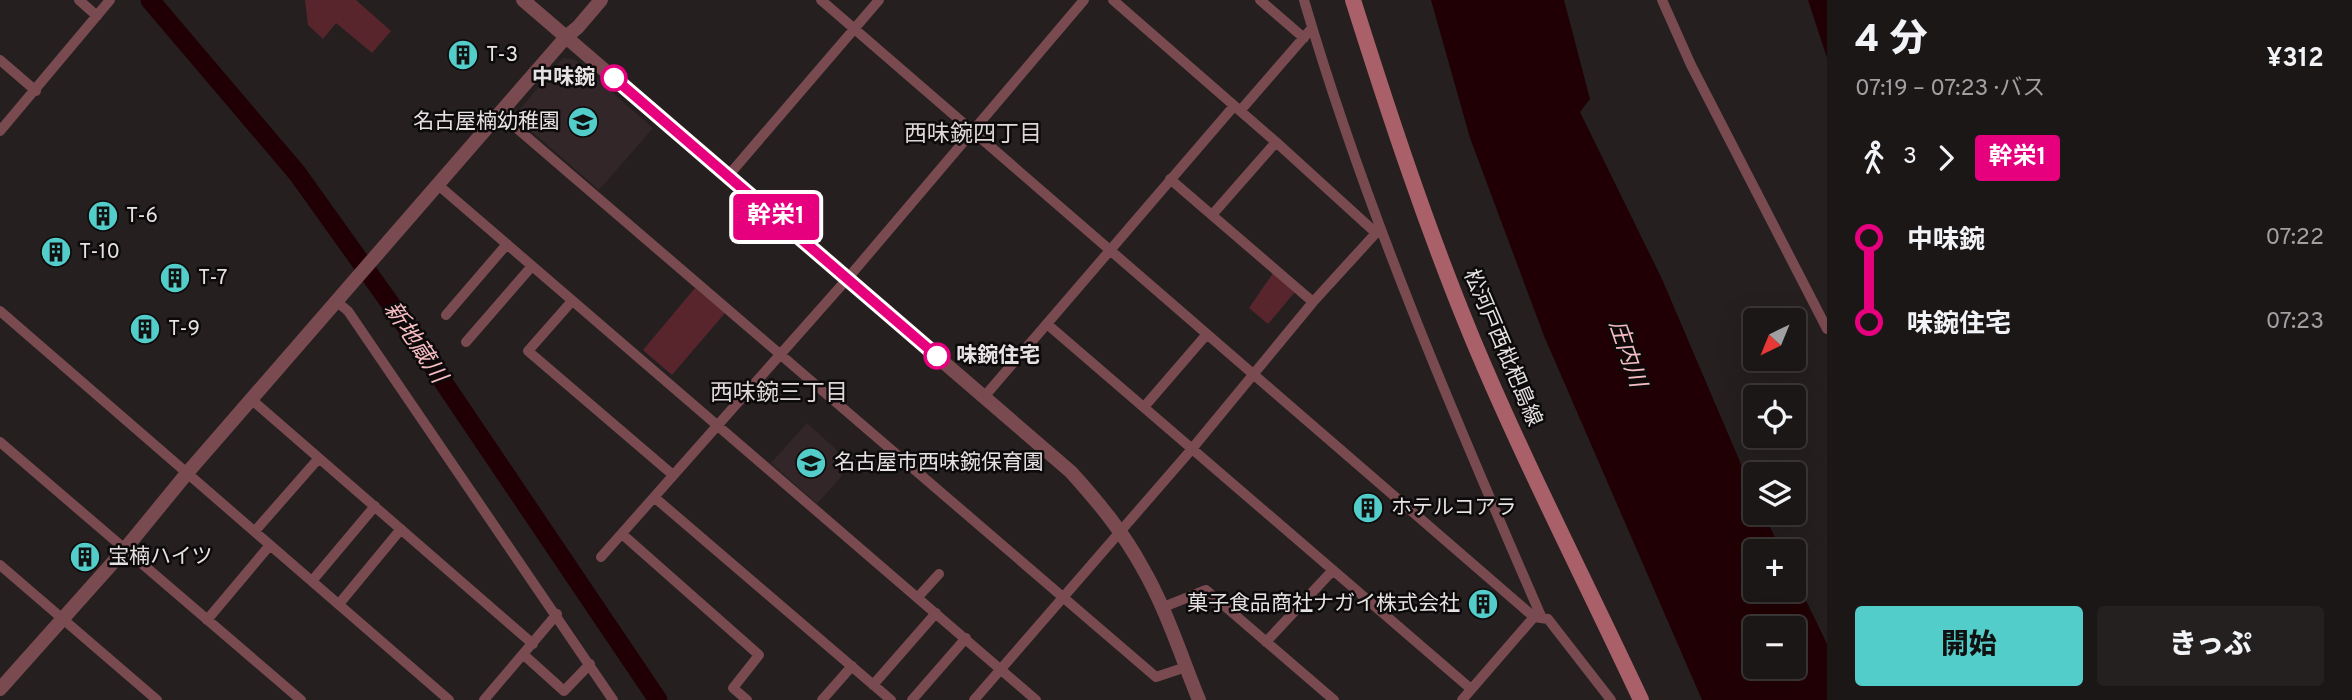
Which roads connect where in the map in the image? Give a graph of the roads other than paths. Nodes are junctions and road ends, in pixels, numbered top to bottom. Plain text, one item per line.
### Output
1 (79, 0) edge
2 (110, 0) edge
3 (523, 0) edge
4 (601, 0) edge
5 (821, 0) edge
6 (879, 0) edge
7 (1084, 0) edge
8 (1113, 0) edge
9 (1260, 0) edge
10 (1304, 0) edge
11 (1353, 0) edge
12 (1662, 0) edge
13 (97, 16) junction
14 (1312, 28) junction
15 (854, 29) junction
16 (566, 37) junction
17 (1304, 38) junction
18 (0, 60) edge
19 (36, 90) junction
20 (1237, 109) junction
21 (499, 113) junction
22 (0, 131) edge
23 (974, 133) junction
24 (1276, 142) junction
25 (728, 176) junction
26 (1170, 179) junction
27 (437, 184) junction
28 (1212, 215) junction
29 (1378, 231) junction
30 (507, 244) junction
31 (1109, 250) junction
32 (532, 266) junction
33 (848, 278) junction
34 (572, 301) junction
35 (337, 302) junction
36 (1313, 302) junction
37 (0, 311) edge
38 (446, 315) dead end
39 (1047, 324) junction
40 (1827, 329) edge
41 (1207, 334) junction
42 (466, 342) dead end
43 (781, 353) junction
44 (1252, 374) junction
45 (984, 397) junction
46 (252, 400) junction
47 (1144, 407) junction
48 (719, 426) junction
49 (0, 442) edge
50 (1192, 450) junction
51 (319, 458) junction
52 (188, 471) junction
53 (673, 475) junction
54 (654, 497) junction
55 (375, 506) junction
56 (401, 529) junction
57 (255, 531) junction
58 (1120, 531) junction
59 (622, 534) junction
60 (270, 545) junction
61 (125, 549) junction
62 (601, 557) dead end
63 (0, 565) edge
64 (1333, 570) junction
65 (939, 574) dead end
66 (312, 581) junction
67 (918, 597) junction
68 (1064, 597) junction
69 (338, 604) junction
70 (1161, 608) junction
71 (936, 613) junction
72 (556, 614) junction
73 (1537, 616) junction
74 (62, 618) junction
75 (207, 620) junction
76 (966, 638) junction
77 (1266, 642) junction
78 (533, 644) junction
79 (524, 655) junction
80 (590, 664) junction
81 (852, 666) junction
82 (1186, 667) junction
83 (1001, 669) junction
84 (873, 685) junction
85 (1471, 689) junction
86 (0, 691) edge
87 (7, 699) edge
88 (157, 700) edge
89 (301, 700) edge
90 (449, 700) edge
91 (484, 700) edge
92 (613, 700) edge
93 (747, 700) edge
94 (822, 700) edge
95 (891, 700) edge
96 (912, 700) edge
97 (974, 700) edge
98 (1036, 700) edge
99 (1199, 700) edge
100 (1334, 700) edge
101 (1462, 700) edge
102 (1611, 700) edge
103 (1641, 700) edge

1 - 13 street
2 - 13 street
3 - 16 street
4 - 16 street
5 - 15 street
6 - 15 street
7 - 23 street
8 - 20 street
9 - 17 street
10 - 14 street
11 - 103 main road, 松河戸西枇杷島線
12 - 40 street
13 - 19 street
14 - 17 street
14 - 29 street
15 - 23 street
15 - 25 street
16 - 21 street
16 - 25 street
17 - 20 street
18 - 19 street
19 - 22 street
20 - 24 street
20 - 26 street
21 - 27 street
21 - 43 street
23 - 31 street
23 - 33 street
24 - 28 street
24 - 29 street
25 - 33 street
26 - 28 street
26 - 31 street
27 - 30 street
27 - 35 street
28 - 36 street
29 - 36 street
29 - 73 street
30 - 32 street
30 - 38 street
31 - 39 street
31 - 41 street
32 - 34 street
32 - 42 street
33 - 43 street
33 - 45 street
34 - 48 street
34 - 53 street
35 - 46 street
35 - 72 street
36 - 44 street
37 - 52 street
39 - 45 street
39 - 47 street
41 - 44 street
41 - 47 street
43 - 48 street
43 - 68 street
44 - 50 street
44 - 73 street
45 - 58 street
46 - 51 street
46 - 52 street
47 - 50 street
48 - 53 street
48 - 67 street
49 - 61 street
50 - 58 street
50 - 64 street
51 - 55 street
51 - 57 street
52 - 57 street
52 - 61 street
53 - 54 street
54 - 59 street
54 - 81 street
55 - 56 street
55 - 66 street
56 - 69 street
56 - 78 street
57 - 60 street
58 - 68 street
58 - 70 street
59 - 62 street
59 - 93 street
60 - 66 street
60 - 75 street
61 - 74 street
61 - 75 street
63 - 74 street
64 - 77 street
64 - 85 street
65 - 67 street
66 - 69 street
67 - 71 street
68 - 82 street
68 - 83 street
69 - 90 street
70 - 77 street
70 - 82 street
71 - 76 street
71 - 84 street
72 - 78 street
72 - 80 street
73 - 85 street
73 - 102 street
74 - 86 street
74 - 88 street
75 - 89 street
76 - 83 street
76 - 96 street
77 - 100 street
78 - 79 street
79 - 80 street
79 - 91 street
80 - 92 street
81 - 84 street
81 - 94 street
82 - 99 street
83 - 97 street
83 - 98 street
84 - 95 street
85 - 101 street
86 - 87 street

